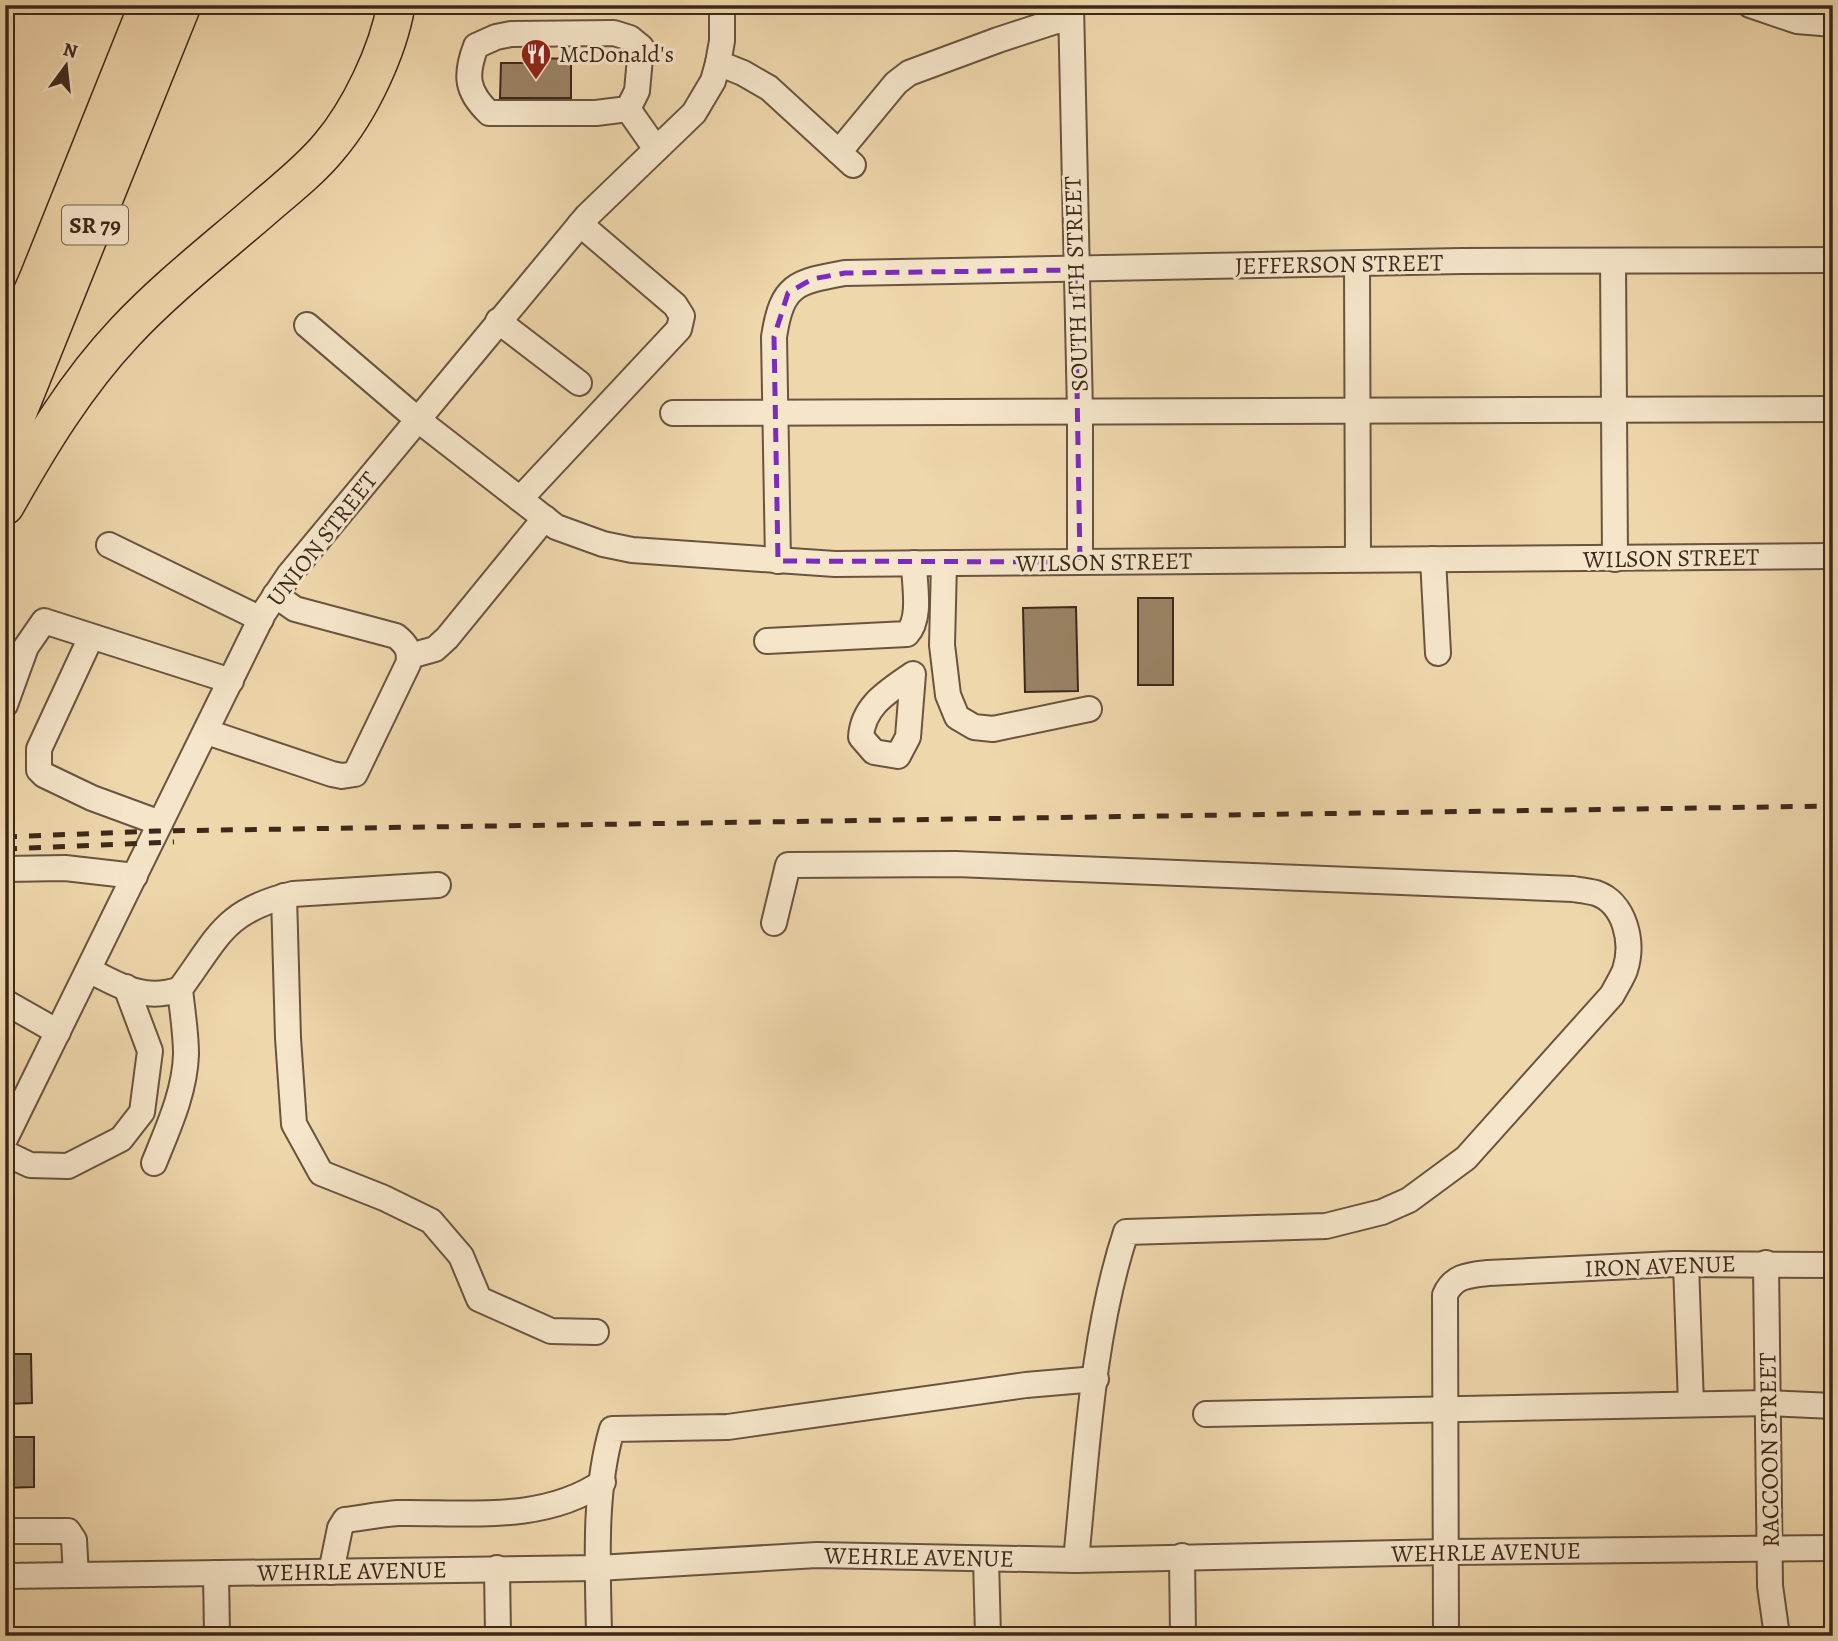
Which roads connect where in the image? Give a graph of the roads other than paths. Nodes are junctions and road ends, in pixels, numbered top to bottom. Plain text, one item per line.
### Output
1 (148, 5) edge
2 (182, 5) edge
3 (396, 5) edge
4 (722, 5) edge
5 (1750, 5) edge
6 (1071, 12) edge
7 (1833, 24) edge
8 (718, 63) junction
9 (628, 109) junction
10 (656, 149) junction
11 (580, 223) junction
12 (1833, 260) edge
13 (1614, 261) junction
14 (1357, 264) junction
15 (1075, 270) junction
16 (498, 321) junction
17 (307, 325) dead end
18 (5, 355) edge
19 (579, 383) dead end
20 (1833, 410) edge
21 (1357, 411) junction
22 (1614, 411) junction
23 (1080, 412) junction
24 (673, 413) dead end
25 (774, 413) junction
26 (417, 419) junction
27 (5, 444) edge
28 (520, 499) junction
29 (5, 506) edge
30 (545, 518) junction
31 (109, 545) dead end
32 (1833, 556) edge
33 (1358, 559) junction
34 (1433, 559) junction
35 (1615, 559) junction
36 (778, 561) junction
37 (1080, 562) junction
38 (914, 563) junction
39 (944, 563) junction
40 (275, 596) junction
41 (261, 619) junction
42 (914, 627) junction
43 (91, 637) junction
44 (767, 641) dead end
45 (1438, 653) dead end
46 (410, 656) junction
47 (913, 674) dead end
48 (231, 681) junction
49 (5, 705) edge
50 (1089, 709) dead end
51 (207, 732) junction
52 (160, 823) junction
53 (5, 869) edge
54 (135, 876) junction
55 (438, 885) dead end
56 (284, 896) junction
57 (774, 923) dead end
58 (89, 970) junction
59 (126, 987) junction
60 (180, 989) junction
61 (5, 1002) edge
62 (58, 1032) junction
63 (5, 1139) edge
64 (5, 1153) edge
65 (153, 1163) dead end
66 (1686, 1264) junction
67 (1766, 1264) junction
68 (1833, 1265) edge
69 (596, 1332) dead end
70 (1096, 1379) junction
71 (1769, 1403) junction
72 (1691, 1405) junction
73 (1833, 1406) edge
74 (1445, 1409) junction
75 (1206, 1414) dead end
76 (603, 1482) junction
77 (5, 1531) edge
78 (1833, 1548) edge
79 (1769, 1549) junction
80 (1447, 1552) junction
81 (1182, 1556) junction
82 (986, 1559) junction
83 (1076, 1560) junction
84 (497, 1568) junction
85 (598, 1568) junction
86 (331, 1572) junction
87 (216, 1573) junction
88 (5, 1576) edge
89 (76, 1576) junction
90 (218, 1636) edge
91 (498, 1636) edge
92 (599, 1636) edge
93 (988, 1636) edge
94 (1183, 1636) edge
95 (1446, 1636) edge
96 (1777, 1636) edge

1 - 18 highway, SR 79
2 - 27 highway, SR 79
3 - 29 highway
4 - 8 street, UNION STREET
5 - 7 street
6 - 8 street
6 - 15 street, SOUTH 11TH STREET
8 - 10 street, UNION STREET
9 - 9 street
9 - 10 street
10 - 11 street, UNION STREET
11 - 16 street, UNION STREET
11 - 28 street
12 - 13 street, JEFFERSON STREET
13 - 14 street, JEFFERSON STREET
13 - 22 street
14 - 15 street, JEFFERSON STREET
14 - 21 street
15 - 23 street, SOUTH 11TH STREET
15 - 25 street, JEFFERSON STREET
16 - 19 street
16 - 26 street, UNION STREET
17 - 26 street, WILSON STREET
20 - 22 street
21 - 22 street
21 - 23 street
21 - 33 street
22 - 35 street
23 - 25 street
23 - 37 street, SOUTH 11TH STREET
24 - 25 street
25 - 36 street, JEFFERSON STREET
26 - 28 street, WILSON STREET
26 - 40 street, UNION STREET
28 - 30 street, WILSON STREET
30 - 36 street, WILSON STREET
30 - 46 street
31 - 41 street
32 - 35 street, WILSON STREET
33 - 34 street, WILSON STREET
33 - 37 street, WILSON STREET
34 - 35 street, WILSON STREET
34 - 45 street
36 - 38 street, WILSON STREET
37 - 39 street, WILSON STREET
38 - 39 street, WILSON STREET
38 - 42 street
39 - 50 street
40 - 41 street, UNION STREET
40 - 46 street
41 - 48 street, UNION STREET
42 - 44 street
42 - 47 street
43 - 48 street
43 - 49 street
43 - 52 street
46 - 51 street
48 - 51 street, UNION STREET
51 - 52 street, UNION STREET
52 - 54 street, UNION STREET
53 - 54 street
54 - 58 street, UNION STREET
55 - 56 street
56 - 60 street
56 - 69 street
57 - 70 street
58 - 59 street
58 - 62 street, UNION STREET
59 - 60 street
59 - 64 street
60 - 65 street
61 - 62 street
62 - 63 street, UNION STREET
66 - 67 street, IRON AVENUE
66 - 72 street
66 - 74 street, IRON AVENUE
67 - 68 street, IRON AVENUE
67 - 71 street, RACCOON STREET
70 - 76 street
70 - 83 street
71 - 72 street
71 - 73 street
71 - 79 street, RACCOON STREET
72 - 74 street
74 - 75 street
74 - 80 street, IRON AVENUE
76 - 85 street
76 - 86 street
77 - 89 street
78 - 79 street, WEHRLE AVENUE
79 - 80 street, WEHRLE AVENUE
79 - 96 street, RACCOON STREET
80 - 81 street, WEHRLE AVENUE
80 - 95 street, IRON AVENUE
81 - 83 street, WEHRLE AVENUE
81 - 94 street
82 - 83 street, WEHRLE AVENUE
82 - 85 street, WEHRLE AVENUE
82 - 93 street
84 - 85 street, WEHRLE AVENUE
84 - 86 street, WEHRLE AVENUE
84 - 91 street
85 - 92 street
86 - 87 street, WEHRLE AVENUE
87 - 89 street, WEHRLE AVENUE
87 - 90 street
88 - 89 street, WEHRLE AVENUE

